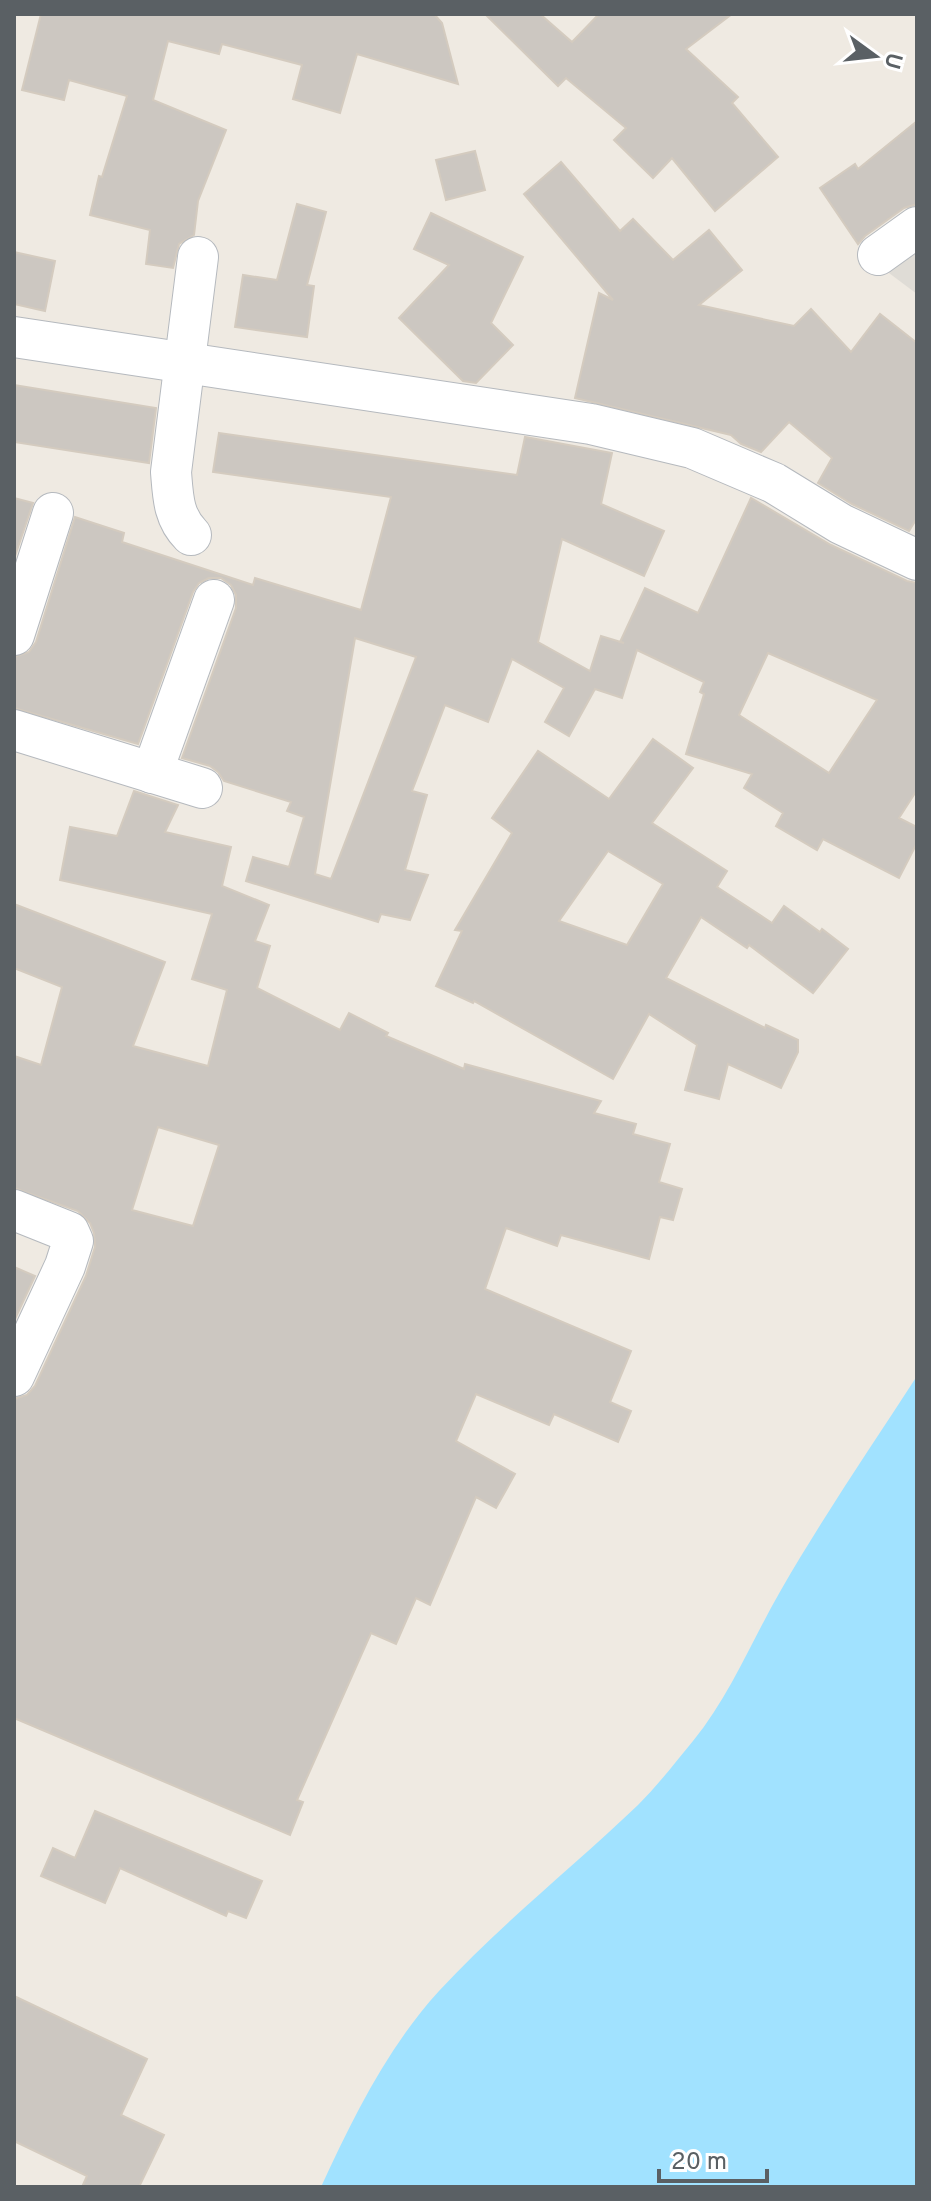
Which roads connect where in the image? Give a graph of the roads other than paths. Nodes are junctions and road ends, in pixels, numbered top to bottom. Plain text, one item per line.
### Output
1 (917, 227) edge
2 (878, 255) dead end
3 (198, 257) dead end
4 (14, 337) edge
5 (186, 364) junction
6 (53, 513) dead end
7 (191, 535) dead end
8 (917, 560) edge
9 (214, 600) dead end
10 (14, 635) edge
11 (14, 730) edge
12 (152, 773) junction
13 (202, 788) dead end
14 (14, 1210) edge
15 (14, 1376) edge

1 - 2 street
3 - 5 street
4 - 5 street
5 - 7 street
5 - 8 street
6 - 10 street
9 - 12 street
11 - 12 street
12 - 13 street
14 - 15 street

